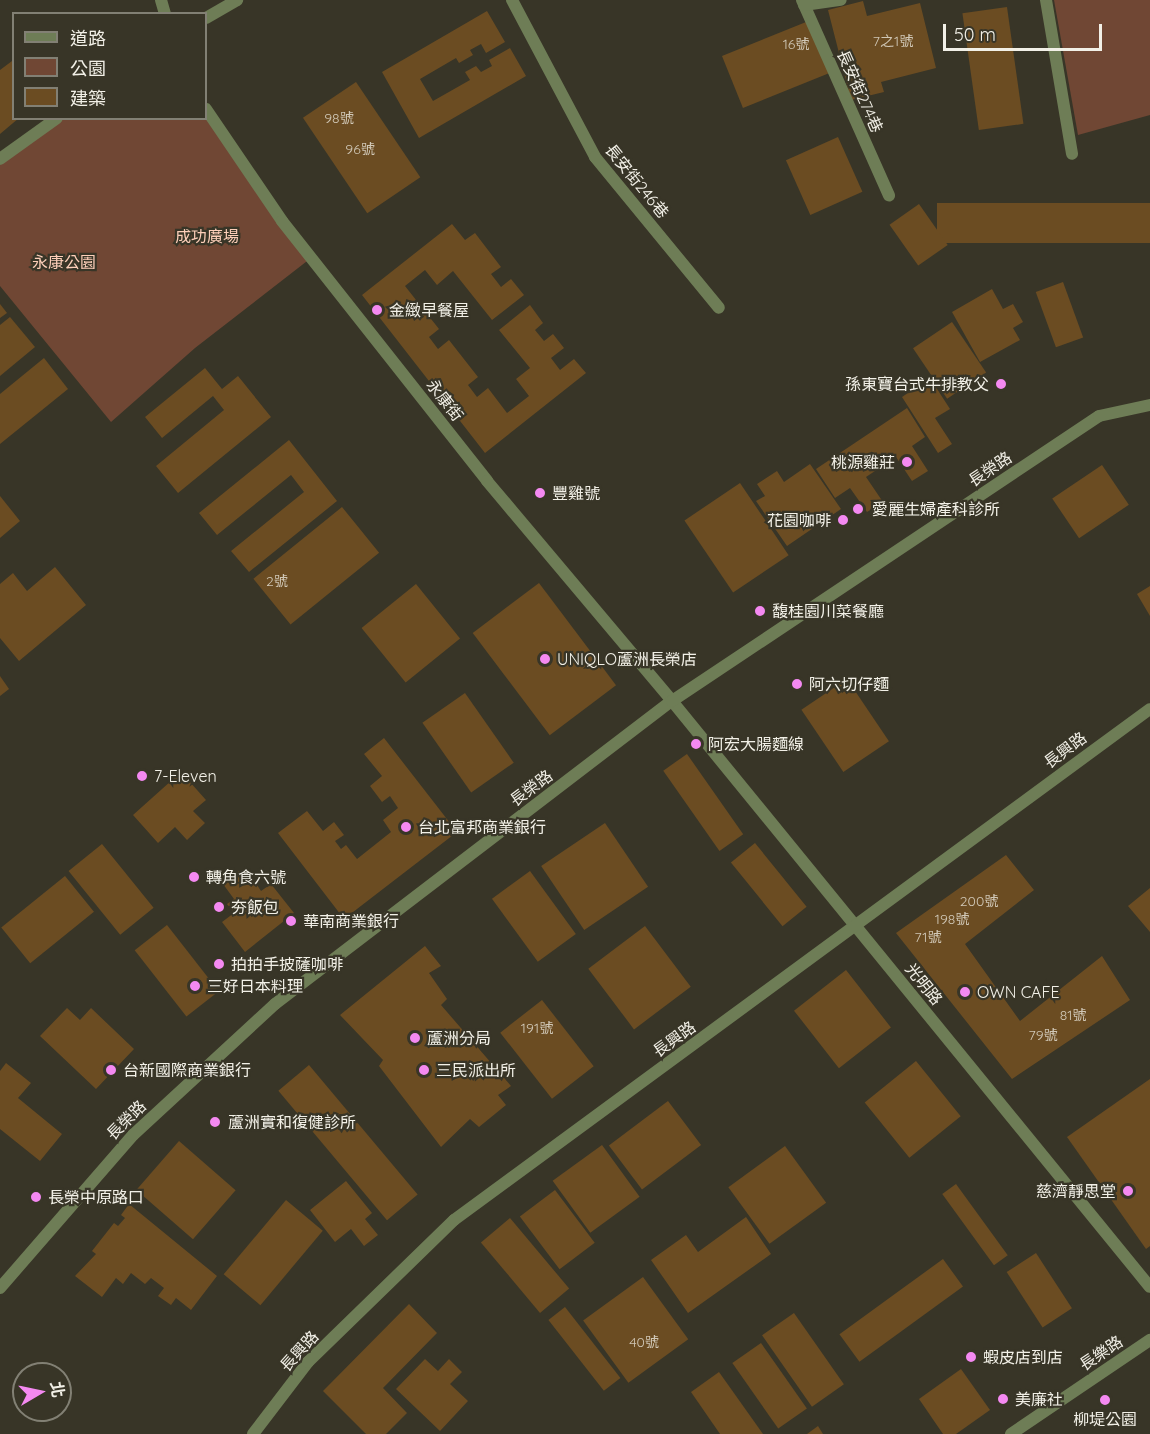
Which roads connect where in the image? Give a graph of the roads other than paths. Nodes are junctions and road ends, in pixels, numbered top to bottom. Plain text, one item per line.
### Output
1 (237, 0) edge
2 (512, 0) edge
3 (841, 0) edge
4 (1046, 0) edge
5 (803, 3) edge
6 (207, 17) edge
7 (207, 110) edge
8 (54, 120) edge
9 (1072, 154) dead end
10 (0, 159) edge
11 (889, 195) dead end
12 (719, 308) dead end
13 (1150, 405) edge
14 (672, 701) junction
15 (1150, 709) edge
16 (855, 926) junction
17 (1150, 1287) edge
18 (0, 1288) edge
19 (1150, 1340) edge
20 (253, 1434) edge
21 (1011, 1434) edge

1 - 6 street
2 - 12 street, 長安街246巷
3 - 5 street
4 - 9 street
5 - 11 street, 長安街274巷
7 - 14 street, 永康街
8 - 10 street
13 - 14 street, 長榮路
14 - 16 street, 光明路
14 - 18 street, 長榮路
15 - 16 street, 長興路
16 - 17 street, 光明路
16 - 20 street, 長興路
19 - 21 street, 長樂路

